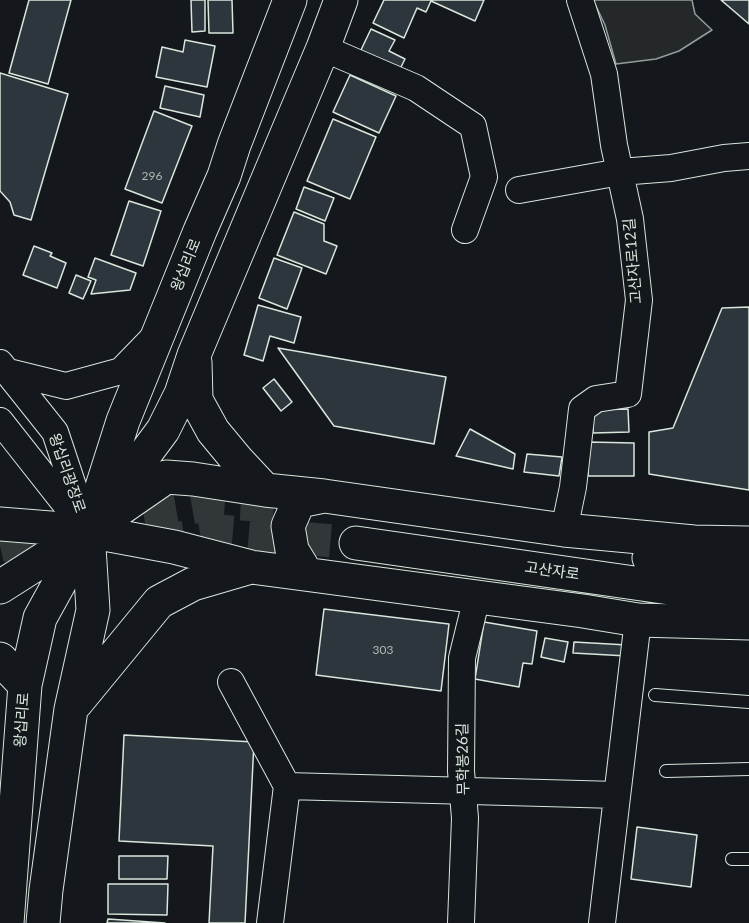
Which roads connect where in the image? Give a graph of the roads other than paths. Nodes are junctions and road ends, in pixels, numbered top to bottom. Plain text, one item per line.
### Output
1 (290, 0) edge
2 (341, 0) edge
3 (580, 0) edge
4 (323, 48) junction
5 (749, 156) edge
6 (620, 172) junction
7 (519, 190) dead end
8 (465, 230) dead end
9 (159, 332) junction
10 (194, 355) junction
11 (4, 368) edge
12 (0, 421) edge
13 (265, 490) junction
14 (324, 496) junction
15 (0, 524) edge
16 (564, 530) junction
17 (88, 531) junction
18 (749, 543) edge
19 (251, 567) junction
20 (749, 568) edge
21 (306, 573) junction
22 (0, 586) edge
23 (749, 594) edge
24 (477, 597) junction
25 (638, 620) junction
26 (749, 623) edge
27 (0, 659) edge
28 (231, 681) dead end
29 (25, 685) junction
30 (655, 695) dead end
31 (749, 702) edge
32 (71, 709) junction
33 (749, 769) edge
34 (666, 771) dead end
35 (287, 786) junction
36 (463, 791) junction
37 (617, 795) junction
38 (732, 859) dead end
39 (749, 859) edge
40 (5, 882) edge
41 (7, 923) edge
42 (43, 923) edge
43 (270, 923) edge
44 (461, 923) edge
45 (602, 923) edge

1 - 9 main road, 왕십리로
2 - 4 main road, 왕십리로
3 - 6 street, 고산자로12길
4 - 8 street
4 - 10 main road, 왕십리로
5 - 6 street
6 - 7 street
6 - 16 street, 고산자로12길
9 - 11 street
9 - 17 main road, 왕십리로
10 - 13 main road
10 - 17 main road, 왕십리로
11 - 17 street, 왕십리광장로
12 - 17 street, 왕십리광장로
13 - 14 main road
13 - 17 main road
14 - 16 main road
14 - 21 main road
15 - 17 main road
16 - 18 main road
17 - 19 main road
17 - 22 main road
17 - 29 main road, 왕십리로
17 - 32 main road, 왕십리로
19 - 21 main road
19 - 32 main road
20 - 23 main road, 고산자로
21 - 24 main road
24 - 25 main road
24 - 36 street, 무학봉26길
25 - 26 main road
25 - 37 street
27 - 29 main road
28 - 35 street
29 - 40 main road, 왕십리로
30 - 31 lane
32 - 42 main road, 왕십리로
33 - 34 lane
35 - 36 street
35 - 43 street
36 - 37 street
36 - 44 street, 무학봉26길
37 - 45 street
38 - 39 lane
40 - 41 main road, 왕십리로

